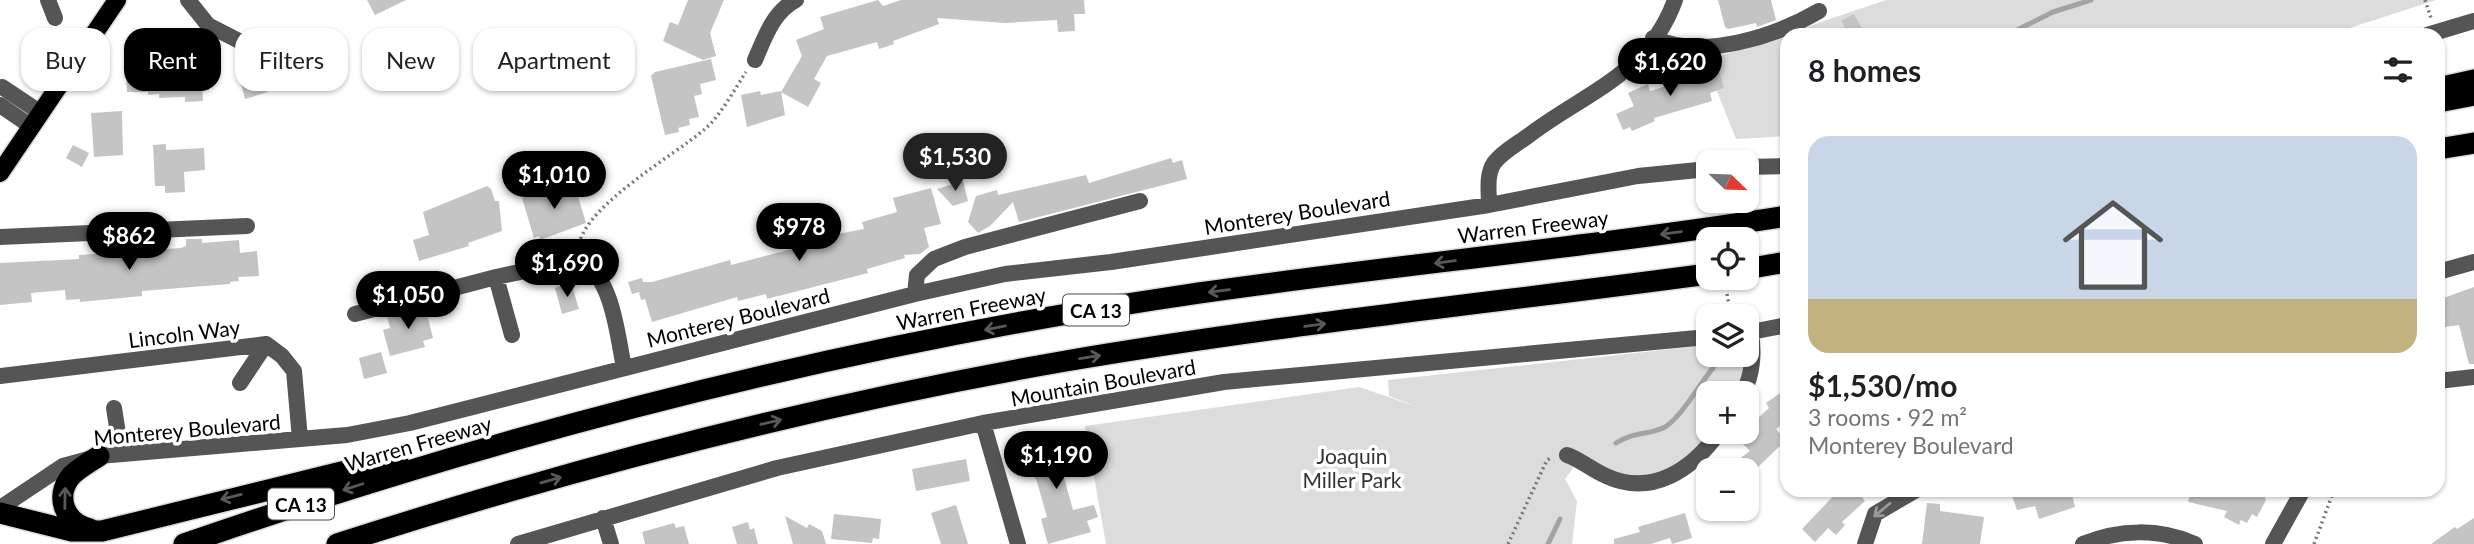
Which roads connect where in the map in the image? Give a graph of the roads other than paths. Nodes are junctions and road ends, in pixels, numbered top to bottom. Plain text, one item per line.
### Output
1 (48, 0) edge
2 (117, 0) edge
3 (188, 0) edge
4 (796, 0) edge
5 (1675, 0) edge
6 (1819, 11) dead end
7 (55, 18) dead end
8 (2474, 22) edge
9 (1785, 28) edge
10 (1780, 30) edge
11 (2445, 30) edge
12 (1653, 38) junction
13 (235, 39) edge
14 (755, 60) road end
15 (2474, 80) edge
16 (2445, 86) edge
17 (2, 87) dead end
18 (2474, 95) edge
19 (2445, 101) edge
20 (0, 105) edge
21 (36, 120) junction
22 (2474, 143) edge
23 (2445, 148) edge
24 (1780, 166) edge
25 (1759, 167) edge
26 (1696, 170) edge
27 (0, 173) edge
28 (1140, 201) dead end
29 (1489, 205) junction
30 (1780, 217) edge
31 (247, 226) dead end
32 (0, 237) edge
33 (2474, 262) edge
34 (1780, 263) edge
35 (1759, 266) edge
36 (2445, 270) edge
37 (1696, 276) edge
38 (496, 277) junction
39 (915, 294) junction
40 (355, 314) dead end
41 (1780, 326) edge
42 (1759, 331) edge
43 (512, 335) dead end
44 (1696, 338) edge
45 (266, 344) junction
46 (624, 368) junction
47 (0, 376) edge
48 (2474, 377) edge
49 (2445, 380) edge
50 (240, 383) dead end
51 (114, 408) dead end
52 (983, 424) junction
53 (300, 439) junction
54 (1709, 444) edge
55 (121, 453) junction
56 (1567, 455) road end
57 (99, 456) junction
58 (418, 466) junction
59 (1904, 497) edge
60 (2299, 497) edge
61 (486, 498) junction
62 (0, 510) edge
63 (603, 518) junction
64 (102, 531) junction
65 (184, 544) edge
66 (337, 544) edge
67 (374, 544) edge
68 (518, 544) edge
69 (611, 544) edge
70 (1018, 544) edge
71 (1865, 544) edge
72 (2083, 544) edge
73 (2194, 544) edge
74 (2273, 544) edge

1 - 7 street
2 - 21 main road
3 - 13 street
4 - 14 street
5 - 12 street
6 - 9 street
8 - 11 street
10 - 12 street
12 - 29 street
15 - 16 highway
17 - 21 street
18 - 19 highway
20 - 21 street
21 - 27 main road
22 - 23 highway
24 - 25 street
26 - 29 street, Monterey Boulevard
28 - 39 street
29 - 39 street, Monterey Boulevard
30 -> 58 highway, Warren Freeway / CA 13
31 - 32 street
33 - 36 street
34 - 35 highway
61 -> 37 highway, CA 13
38 - 40 street
38 - 43 street
38 - 46 street
39 - 46 street, Monterey Boulevard
41 - 42 street
44 - 52 street, Mountain Boulevard
45 - 47 street, Lincoln Way
45 - 50 street
45 - 53 street, Lincoln Way
46 - 53 street, Monterey Boulevard
48 - 49 street
51 - 55 street
52 - 63 street, Mountain Boulevard
52 - 70 street
53 - 55 street, Monterey Boulevard
54 - 56 street
55 - 57 street, Monterey Boulevard
57 - 62 street, Monterey Boulevard
64 -> 57 highway
58 -> 64 highway
58 -> 65 highway, Warren Freeway / CA 13
59 -> 71 street
60 - 74 street
61 - 66 highway, CA 13
61 - 67 highway
62 - 64 highway
63 - 68 street, Mountain Boulevard
63 - 69 street
72 - 73 street

